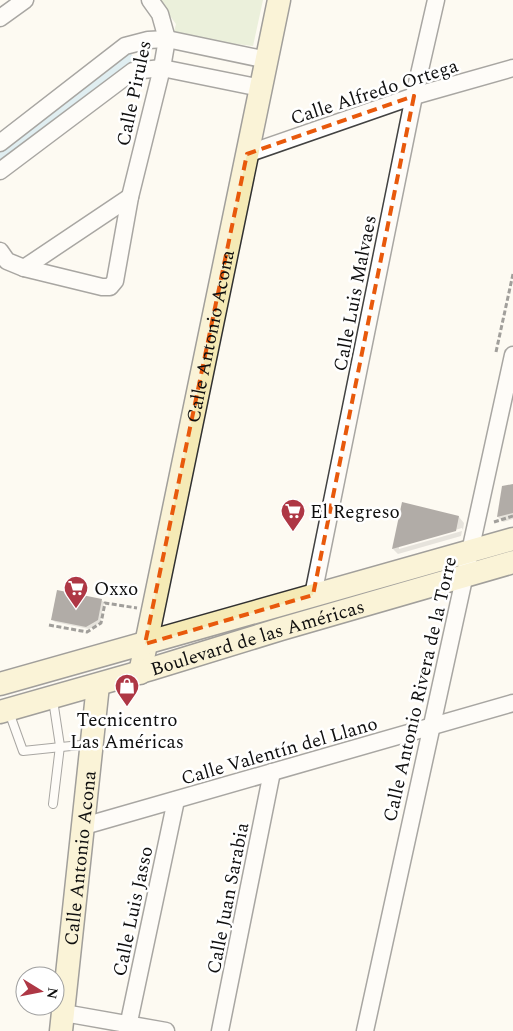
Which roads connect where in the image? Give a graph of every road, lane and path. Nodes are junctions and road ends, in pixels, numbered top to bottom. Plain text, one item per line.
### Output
1 (25, 0) edge
2 (150, 0) edge
3 (279, 0) edge
4 (436, 0) edge
5 (0, 18) edge
6 (167, 39) junction
7 (267, 60) junction
8 (162, 68) junction
9 (513, 68) edge
10 (261, 88) junction
11 (414, 96) junction
12 (0, 143) edge
13 (247, 154) junction
14 (0, 171) edge
15 (130, 198) junction
16 (0, 251) edge
17 (24, 268) junction
18 (513, 355) edge
19 (513, 516) edge
20 (494, 522) dead end
21 (513, 539) edge
22 (470, 551) junction
23 (513, 562) edge
24 (465, 576) junction
25 (313, 595) junction
26 (152, 610) junction
27 (92, 624) dead end
28 (49, 625) dead end
29 (93, 628) junction
30 (145, 644) junction
31 (140, 673) junction
32 (0, 684) edge
33 (98, 685) junction
34 (53, 698) junction
35 (513, 703) edge
36 (4, 711) edge
37 (430, 728) junction
38 (93, 744) junction
39 (60, 746) junction
40 (272, 772) junction
41 (176, 800) junction
42 (53, 804) dead end
43 (84, 826) junction
44 (63, 1022) edge
45 (128, 1028) edge
46 (166, 1031) edge
47 (220, 1031) edge
48 (365, 1031) edge

1 - 5 street
2 - 6 street, Calle Pirules
3 - 7 main road, Calle Antonio Acona
4 - 11 street, Calle Luis Malvaes
6 - 7 street
6 - 8 street, Calle Pirules
6 - 12 street
7 - 10 main road, Calle Antonio Acona
8 - 10 street
8 - 14 street
8 - 15 street, Calle Pirules
9 - 11 street, Calle Alfredo Ortega
10 - 13 main road, Calle Antonio Acona
11 - 13 street, Calle Alfredo Ortega
11 - 25 street, Calle Luis Malvaes
13 - 26 main road, Calle Antonio Acona
15 - 17 street
15 - 17 street, Calle Pirules
16 - 17 street, Calle Pirules
18 - 22 street, Calle Antonio Rivera de la Torre
19 - 20 path
21 - 22 main road, Boulevard de las Américas
22 - 24 street, Calle Antonio Rivera de la Torre
22 - 25 main road, Boulevard de las Américas
23 - 24 main road, Boulevard de las Américas
24 - 31 main road, Boulevard de las Américas
24 - 37 street, Calle Antonio Rivera de la Torre
25 - 30 main road, Boulevard de las Américas
26 - 29 path
26 - 30 main road, Calle Antonio Acona
27 - 29 path
28 - 29 path
30 - 31 main road, Calle Antonio Acona
30 - 32 main road, Boulevard de las Américas
31 - 33 main road, Boulevard de las Américas
33 - 34 main road, Boulevard de las Américas
33 - 38 main road, Calle Antonio Acona
34 - 36 main road, Boulevard de las Américas
34 - 39 lane
35 - 37 street, Calle Valentín del Llano
36 - 39 lane
37 - 40 street, Calle Valentín del Llano
37 - 48 street, Calle Antonio Rivera de la Torre
38 - 39 lane
38 - 43 main road, Calle Antonio Acona
39 - 42 lane
40 - 41 street, Calle Valentín del Llano
40 - 47 street, Calle Juan Sarabia
41 - 43 street, Calle Valentín del Llano
41 - 45 street, Calle Luis Jasso
43 - 44 main road, Calle Antonio Acona
44 - 45 street
45 - 46 street

